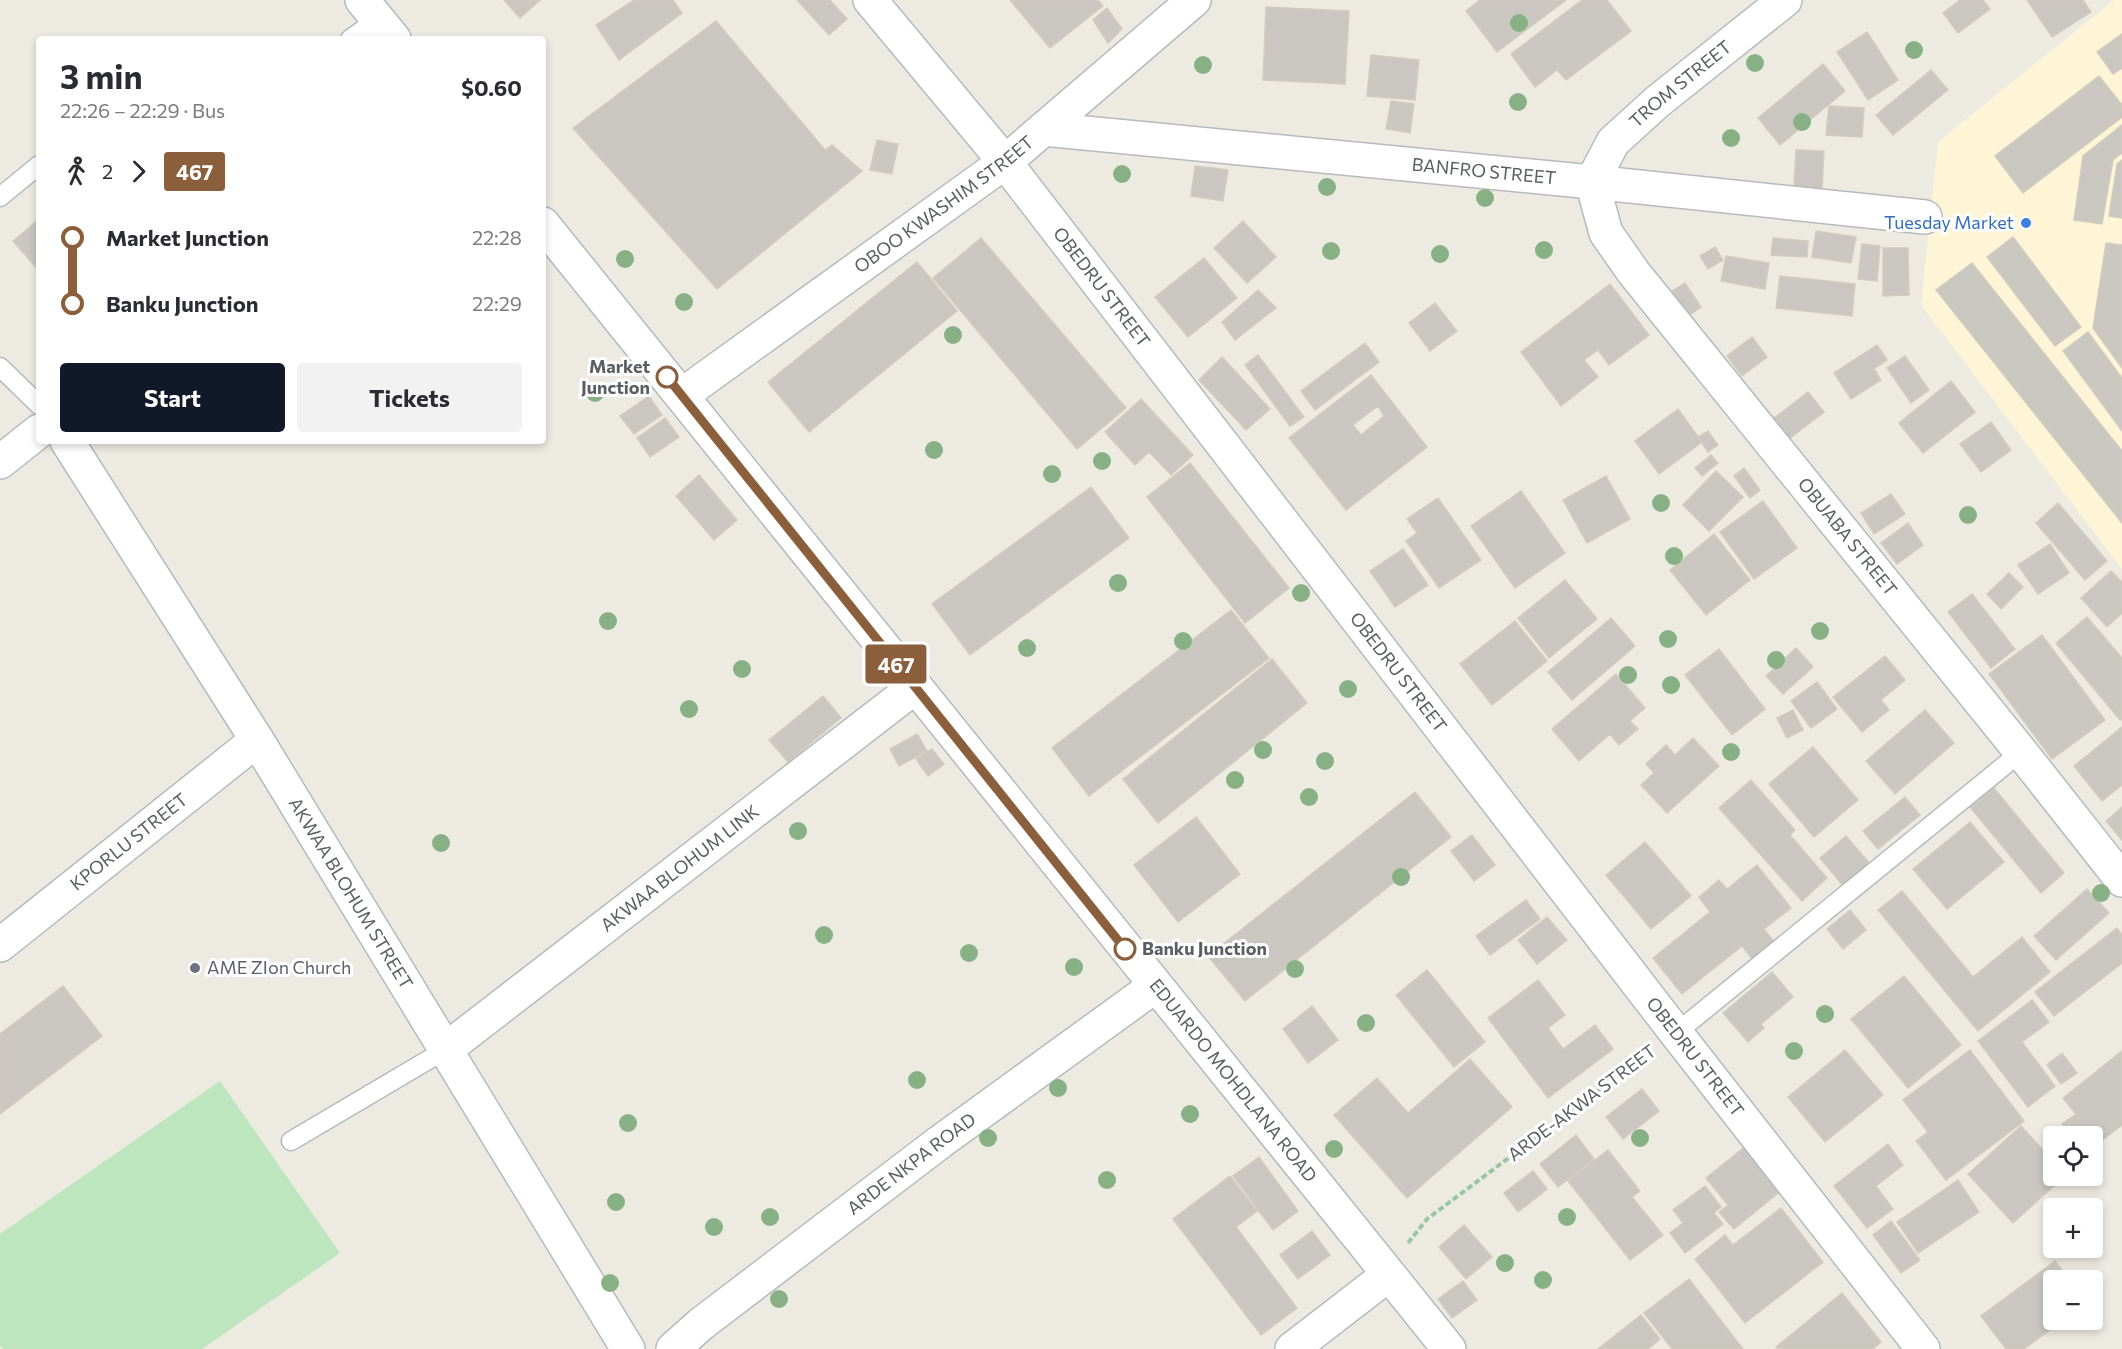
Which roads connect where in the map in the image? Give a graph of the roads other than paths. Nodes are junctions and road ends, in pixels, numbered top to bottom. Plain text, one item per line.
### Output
1 (870, 0) edge
2 (1194, 0) edge
3 (1785, 0) edge
4 (378, 19) edge
5 (354, 36) edge
6 (1044, 129) junction
7 (1005, 162) junction
8 (36, 167) edge
9 (1592, 182) junction
10 (0, 197) edge
11 (1925, 217) dead end
12 (546, 228) edge
13 (0, 368) edge
14 (682, 395) junction
15 (36, 402) edge
16 (36, 433) edge
17 (70, 444) edge
18 (0, 462) edge
19 (915, 687) junction
20 (257, 740) junction
21 (2021, 752) junction
22 (2122, 880) edge
23 (0, 945) edge
24 (1155, 986) junction
25 (1676, 1033) junction
26 (445, 1050) junction
27 (291, 1141) dead end
28 (1388, 1275) junction
29 (627, 1349) edge
30 (673, 1349) edge
31 (1292, 1349) edge
32 (1449, 1349) edge
33 (1923, 1349) edge

1 - 7 street, OBEDRU STREET
2 - 6 street, OBOO KWASHIM STREET
3 - 9 street, TROM STREET
4 - 5 lane
6 - 7 street, OBOO KWASHIM STREET
6 - 9 street, BANFRO STREET
7 - 14 street, OBOO KWASHIM STREET
7 - 25 street, OBEDRU STREET
8 - 10 lane
9 - 11 street, BANFRO STREET
9 - 21 street, OBUABA STREET
12 - 14 street, EDUARDO MOHDLANA ROAD
13 - 15 lane
14 - 19 street, EDUARDO MOHDLANA ROAD
16 - 18 street
17 - 20 street, AKWAA BLOHUM STREET
19 - 24 street, EDUARDO MOHDLANA ROAD
19 - 26 street, AKWAA BLOHUM LINK
20 - 23 street, KPORLU STREET
20 - 26 street, AKWAA BLOHUM STREET
21 - 22 street, OBUABA STREET
21 - 25 lane
24 - 28 street, EDUARDO MOHDLANA ROAD
24 - 30 street, ARDE NKPA ROAD
25 - 33 street, OBEDRU STREET
26 - 27 lane
26 - 29 street, AKWAA BLOHUM STREET
28 - 31 street
28 - 32 street, EDUARDO MOHDLANA ROAD

